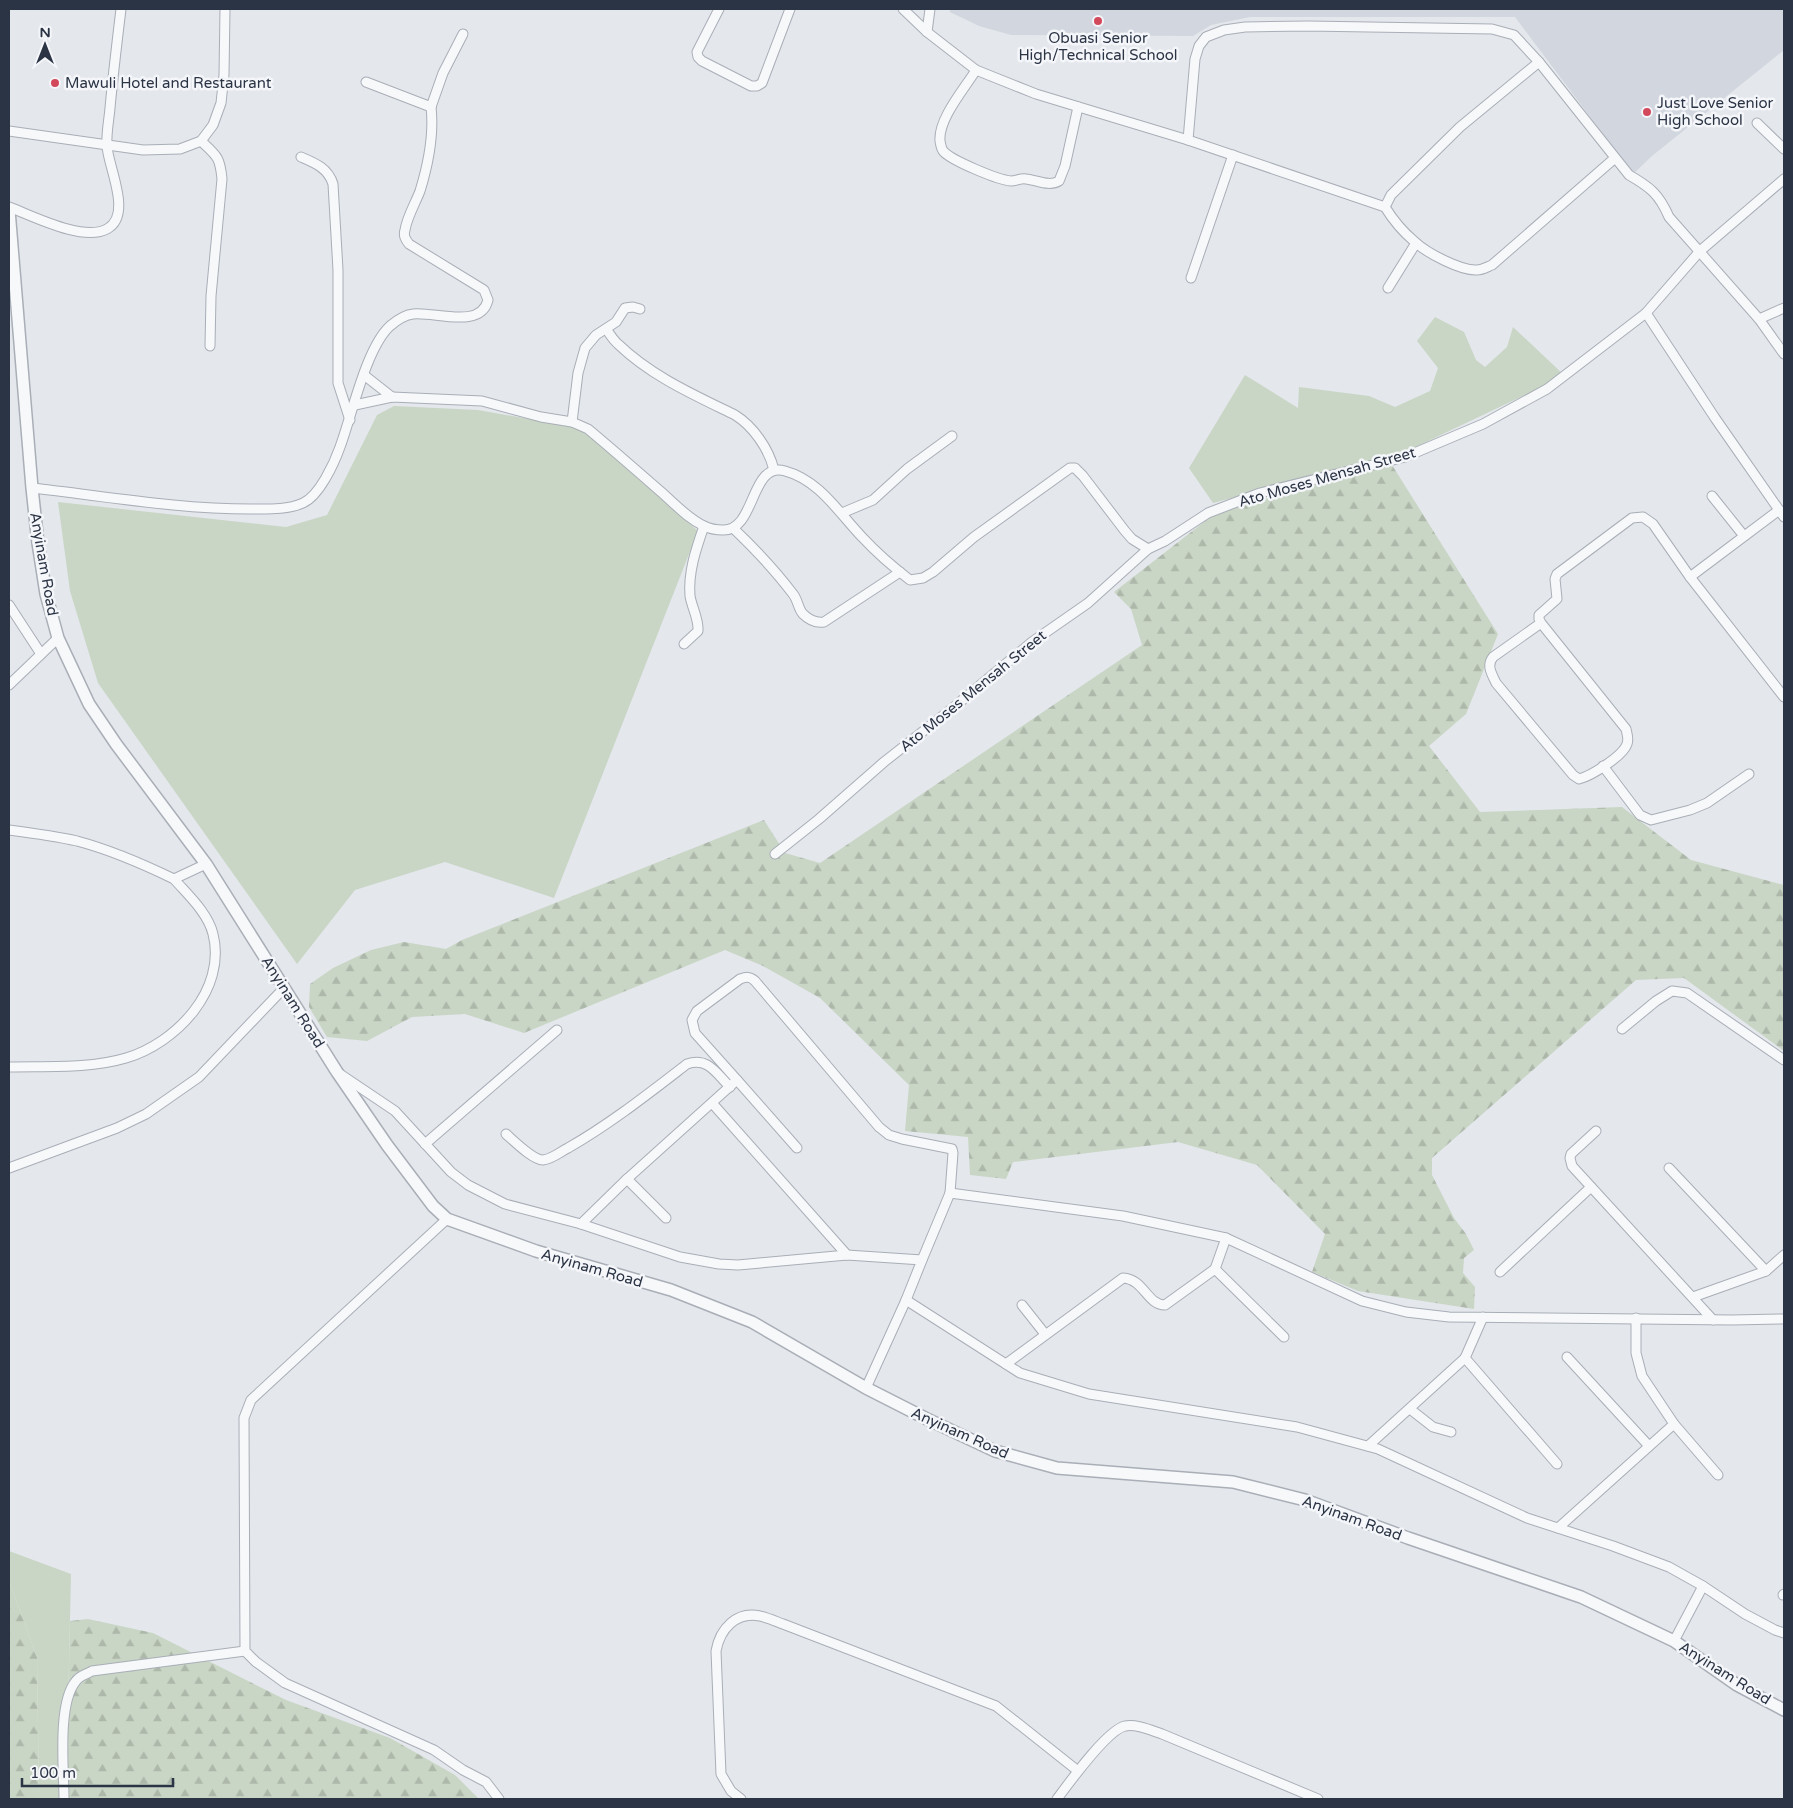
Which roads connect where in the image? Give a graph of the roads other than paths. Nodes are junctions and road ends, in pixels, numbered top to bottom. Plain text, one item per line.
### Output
1 (121, 9) edge
2 (226, 9) edge
3 (719, 9) edge
4 (790, 9) edge
5 (903, 9) edge
6 (930, 9) edge
7 (927, 32) junction
8 (463, 34) dead end
9 (1539, 62) junction
10 (976, 70) junction
11 (366, 82) dead end
12 (431, 106) junction
13 (1078, 106) junction
14 (1757, 123) dead end
15 (9, 131) edge
16 (1188, 140) junction
17 (201, 141) junction
18 (107, 146) junction
19 (1784, 149) edge
20 (1233, 156) junction
21 (301, 157) dead end
22 (1615, 158) junction
23 (1784, 179) edge
24 (1385, 207) junction
25 (9, 209) edge
26 (1416, 244) junction
27 (1700, 251) junction
28 (1191, 278) dead end
29 (1388, 288) dead end
30 (1784, 308) edge
31 (640, 309) dead end
32 (1646, 313) junction
33 (1759, 320) junction
34 (606, 329) junction
35 (210, 346) dead end
36 (1784, 354) edge
37 (364, 375) junction
38 (392, 397) junction
39 (355, 406) junction
40 (350, 420) junction
41 (572, 422) junction
42 (952, 436) dead end
43 (774, 470) junction
44 (32, 488) junction
45 (1712, 496) dead end
46 (842, 513) junction
47 (1782, 513) edge
48 (704, 526) junction
49 (733, 528) junction
50 (1744, 536) junction
51 (1148, 549) junction
52 (900, 572) junction
53 (1690, 576) junction
54 (9, 606) edge
55 (1541, 623) junction
56 (58, 638) junction
57 (684, 644) dead end
58 (41, 654) junction
59 (9, 685) edge
60 (1784, 697) edge
61 (1603, 766) junction
62 (1749, 774) dead end
63 (9, 830) edge
64 (775, 854) dead end
65 (206, 864) junction
66 (174, 879) junction
67 (285, 987) junction
68 (1622, 1029) dead end
69 (557, 1030) dead end
70 (1784, 1060) edge
71 (9, 1067) edge
72 (337, 1072) junction
73 (734, 1083) junction
74 (712, 1103) junction
75 (1596, 1131) dead end
76 (506, 1134) dead end
77 (425, 1144) junction
78 (797, 1148) dead end
79 (9, 1168) edge
80 (1669, 1168) dead end
81 (627, 1179) junction
82 (1591, 1187) junction
83 (950, 1194) junction
84 (666, 1218) dead end
85 (447, 1219) junction
86 (581, 1224) junction
87 (1226, 1238) junction
88 (847, 1255) junction
89 (1784, 1255) edge
90 (922, 1260) junction
91 (1215, 1270) junction
92 (1766, 1271) junction
93 (1500, 1272) dead end
94 (1692, 1297) junction
95 (906, 1300) junction
96 (1022, 1305) dead end
97 (1483, 1317) junction
98 (1636, 1318) junction
99 (1784, 1319) edge
100 (1713, 1320) junction
101 (1045, 1334) junction
102 (1284, 1337) dead end
103 (1567, 1357) dead end
104 (1465, 1358) junction
105 (1006, 1364) junction
106 (866, 1388) junction
107 (1410, 1410) junction
108 (1674, 1424) junction
109 (1452, 1432) dead end
110 (1368, 1446) junction
111 (1649, 1446) junction
112 (1557, 1464) dead end
113 (1718, 1475) dead end
114 (1558, 1528) junction
115 (1703, 1586) junction
116 (1784, 1633) edge
117 (1674, 1642) junction
118 (245, 1652) junction
119 (1784, 1710) edge
120 (1078, 1771) junction
121 (64, 1799) edge
122 (499, 1799) edge
123 (741, 1799) edge
124 (1057, 1799) edge
125 (1318, 1799) edge

1 - 18 street
2 - 17 street
3 - 4 street
5 - 7 street
6 - 7 street
7 - 10 street
8 - 12 street
9 - 16 street
9 - 22 street
9 - 24 street
10 - 13 street
10 - 13 street
11 - 12 street
12 - 37 street
13 - 16 street
14 - 19 street
15 - 18 street
16 - 20 street
17 - 18 street
17 - 35 street
18 - 25 street
20 - 24 street
20 - 28 street
21 - 40 street
22 - 26 street
22 - 27 street
23 - 27 street, Ato Moses Mensah Street
24 - 26 street
25 - 44 street, Anyinam Road
26 - 29 street
27 - 32 street, Ato Moses Mensah Street
27 - 33 street
30 - 33 street
31 - 34 street
32 - 47 street
32 - 51 street, Ato Moses Mensah Street
33 - 36 street
34 - 41 street
34 - 43 street
37 - 38 street
37 - 39 street
38 - 39 street
38 - 41 street
39 - 40 street
40 - 44 street
41 - 48 street
42 - 46 street
43 - 46 street
43 - 49 street
44 - 56 street, Anyinam Road
45 - 50 street
46 - 52 street
47 - 50 street
48 - 49 street
48 - 57 street
49 - 52 street
50 - 53 street
51 - 52 street
51 - 64 street, Ato Moses Mensah Street
53 - 55 street
53 - 60 street
54 - 58 street
55 - 61 street
55 - 61 street
56 - 58 street
56 - 65 street, Anyinam Road
58 - 59 street
61 - 62 street
63 - 66 street
65 - 66 street
65 - 67 street, Anyinam Road
66 - 71 street
67 - 72 street, Anyinam Road
67 - 79 street
68 - 70 street
69 - 77 street
72 - 77 street
72 - 85 street, Anyinam Road
73 - 74 street
73 - 76 street
73 - 78 street
73 - 83 street
74 - 81 street
74 - 88 street
75 - 82 street
77 - 86 street
80 - 92 street
81 - 84 street
81 - 86 street
82 - 93 street
82 - 94 street
83 - 87 street
83 - 90 street
85 - 106 street, Anyinam Road
85 - 118 street
86 - 88 street
87 - 91 street
87 - 97 street
88 - 90 street
89 - 92 street
90 - 95 street
91 - 101 street
91 - 102 street
92 - 94 street
94 - 100 street
95 - 105 street
95 - 106 street
96 - 101 street
97 - 98 street
97 - 104 street
98 - 100 street
98 - 108 street
99 - 100 street
101 - 105 street
103 - 111 street
104 - 107 street
104 - 112 street
105 - 110 street
106 - 117 street, Anyinam Road
107 - 109 street
107 - 110 street
108 - 111 street
108 - 113 street
110 - 114 street
111 - 114 street
114 - 115 street
115 - 116 street
115 - 117 street
117 - 119 street, Anyinam Road
118 - 121 street
118 - 122 street
120 - 123 street
120 - 124 street
120 - 125 street

